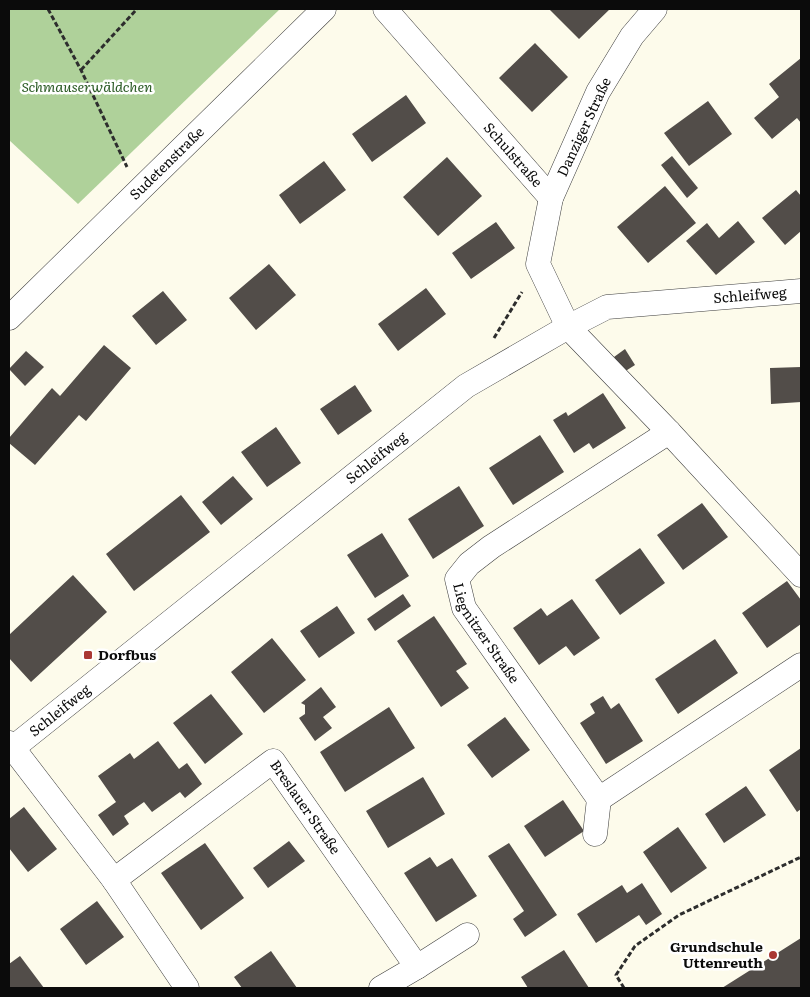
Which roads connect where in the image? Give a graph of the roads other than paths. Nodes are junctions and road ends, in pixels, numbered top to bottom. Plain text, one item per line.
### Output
1 (324, 9) edge
2 (385, 9) edge
3 (655, 9) edge
4 (551, 198) junction
5 (801, 291) edge
6 (9, 318) edge
7 (568, 327) junction
8 (669, 432) junction
9 (801, 575) edge
10 (801, 665) edge
11 (10, 748) edge
12 (599, 799) junction
13 (595, 834) dead end
14 (114, 880) junction
15 (467, 935) dead end
16 (417, 967) junction
17 (187, 988) edge
18 (381, 988) edge

1 - 6 street, Sudetenstraße
2 - 4 street, Schulstraße
3 - 4 street, Danziger Straße
4 - 7 street, Schulstraße
5 - 7 street, Schleifweg
7 - 8 street
7 - 11 street, Schleifweg
8 - 9 street
8 - 12 street, Liegnitzer Straße
10 - 12 street
11 - 14 street
12 - 13 street
14 - 16 street, Breslauer Straße
14 - 17 street
15 - 16 street
16 - 18 street

